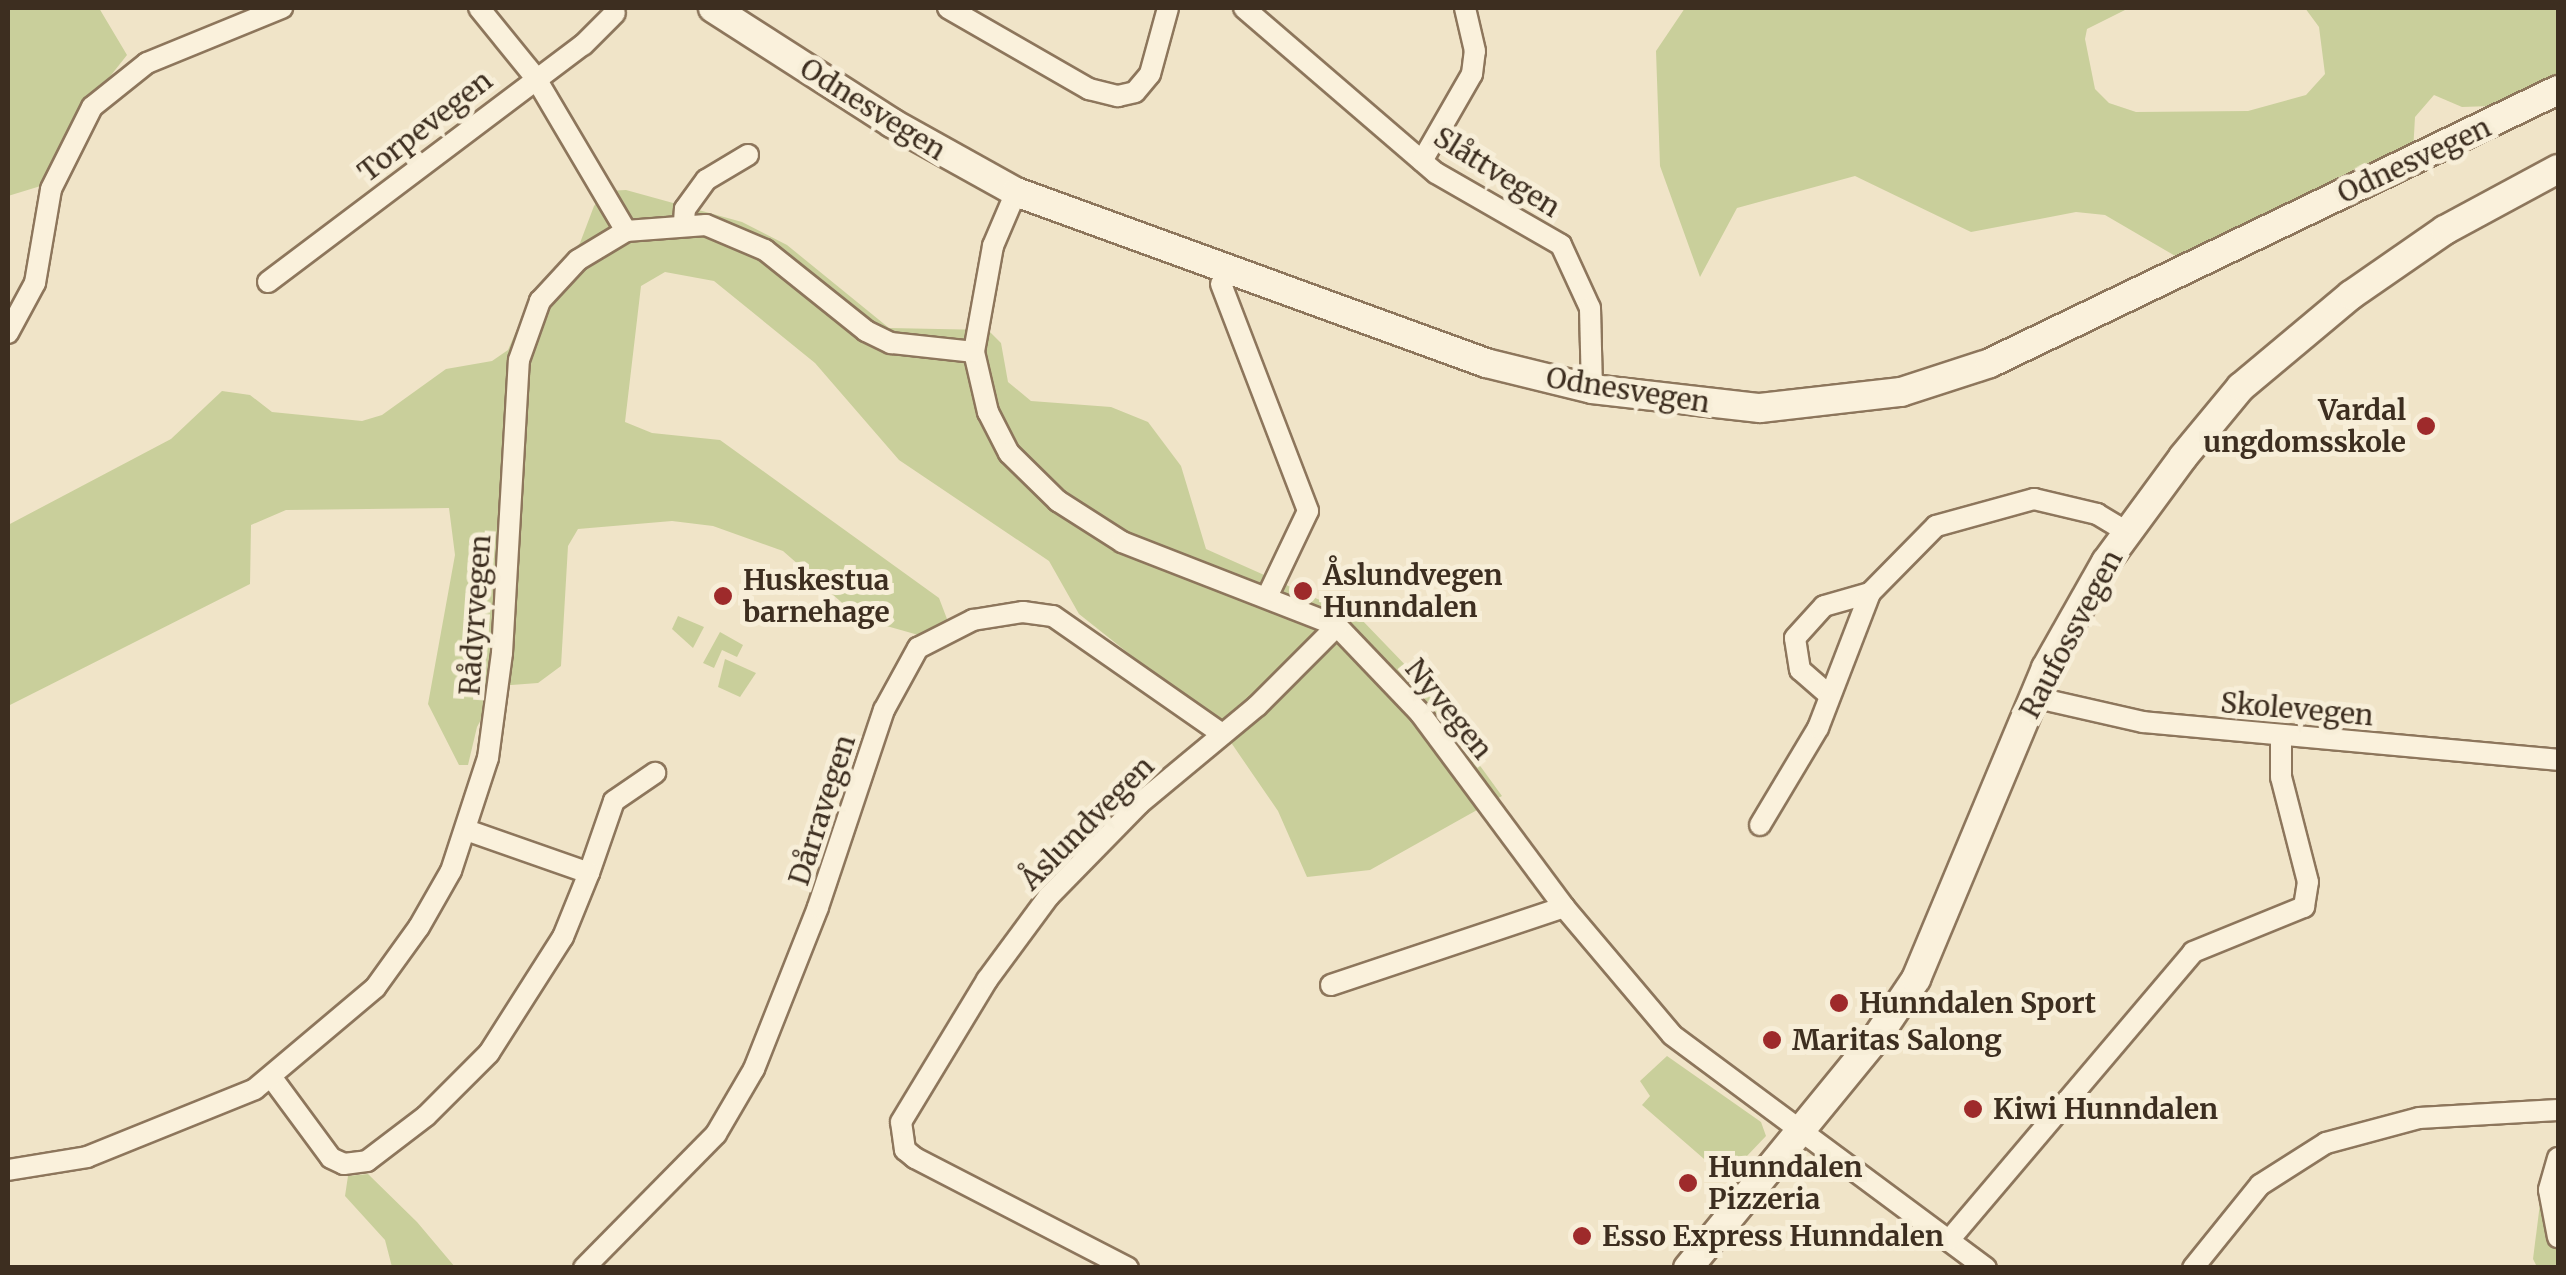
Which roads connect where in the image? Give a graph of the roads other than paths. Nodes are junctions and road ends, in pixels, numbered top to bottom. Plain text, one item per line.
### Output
1 (282, 8) edge
2 (479, 8) edge
3 (713, 8) edge
4 (948, 8) edge
5 (1168, 8) edge
6 (1244, 8) edge
7 (1464, 8) edge
8 (615, 14) dead end
9 (534, 77) junction
10 (2558, 90) edge
11 (748, 156) dead end
12 (1422, 161) junction
13 (2558, 169) edge
14 (1016, 192) junction
15 (684, 222) junction
16 (626, 231) junction
17 (268, 282) dead end
18 (1221, 284) dead end
19 (8, 333) edge
20 (974, 352) junction
21 (1592, 389) junction
22 (2127, 532) junction
23 (1870, 593) junction
24 (1268, 595) junction
25 (1337, 626) junction
26 (1829, 695) junction
27 (2032, 696) junction
28 (1219, 732) junction
29 (2281, 736) junction
30 (2558, 760) edge
31 (655, 772) dead end
32 (1760, 825) dead end
33 (466, 830) junction
34 (590, 873) junction
35 (1564, 907) junction
36 (1331, 985) dead end
37 (272, 1078) junction
38 (2558, 1110) edge
39 (1802, 1132) junction
40 (2558, 1158) edge
41 (8, 1170) edge
42 (2558, 1237) edge
43 (1950, 1239) junction
44 (584, 1268) edge
45 (1128, 1268) edge
46 (1688, 1268) edge
47 (1986, 1268) edge
48 (2193, 1268) edge

1 - 19 street
2 - 9 street
3 - 14 main road, Odnesvegen
4 - 5 street
6 - 12 street, Slåttvegen
7 - 12 street
8 - 9 street, Torpevegen
9 - 16 street
9 - 17 street, Torpevegen
10 - 21 main road, Odnesvegen
11 - 15 street
12 - 21 street, Slåttvegen
13 - 22 main road, Raufossvegen
14 - 20 street, Nyvegen
14 - 21 main road, Odnesvegen
15 - 16 street, Rådyrvegen
15 - 20 street, Rådyrvegen
16 - 33 street, Rådyrvegen
18 - 24 street
20 - 24 street, Nyvegen
22 - 23 street
22 - 27 main road, Raufossvegen
23 - 26 street
23 - 26 street
24 - 25 street, Nyvegen
25 - 28 street, Åslundvegen
25 - 35 street, Nyvegen
26 - 32 street
27 - 29 street, Skolevegen
27 - 39 main road, Raufossvegen
28 - 44 street, Dårravegen
28 - 45 street, Åslundvegen
29 - 30 street, Skolevegen
29 - 43 street
31 - 34 street
33 - 34 street
33 - 37 street, Rådyrvegen
34 - 37 street
35 - 36 street
35 - 39 street, Nyvegen
37 - 41 street, Rådyrvegen
38 - 48 street
39 - 43 street, Nyvegen
39 - 46 main road, Raufossvegen
40 - 42 street
43 - 47 street, Nyvegen

